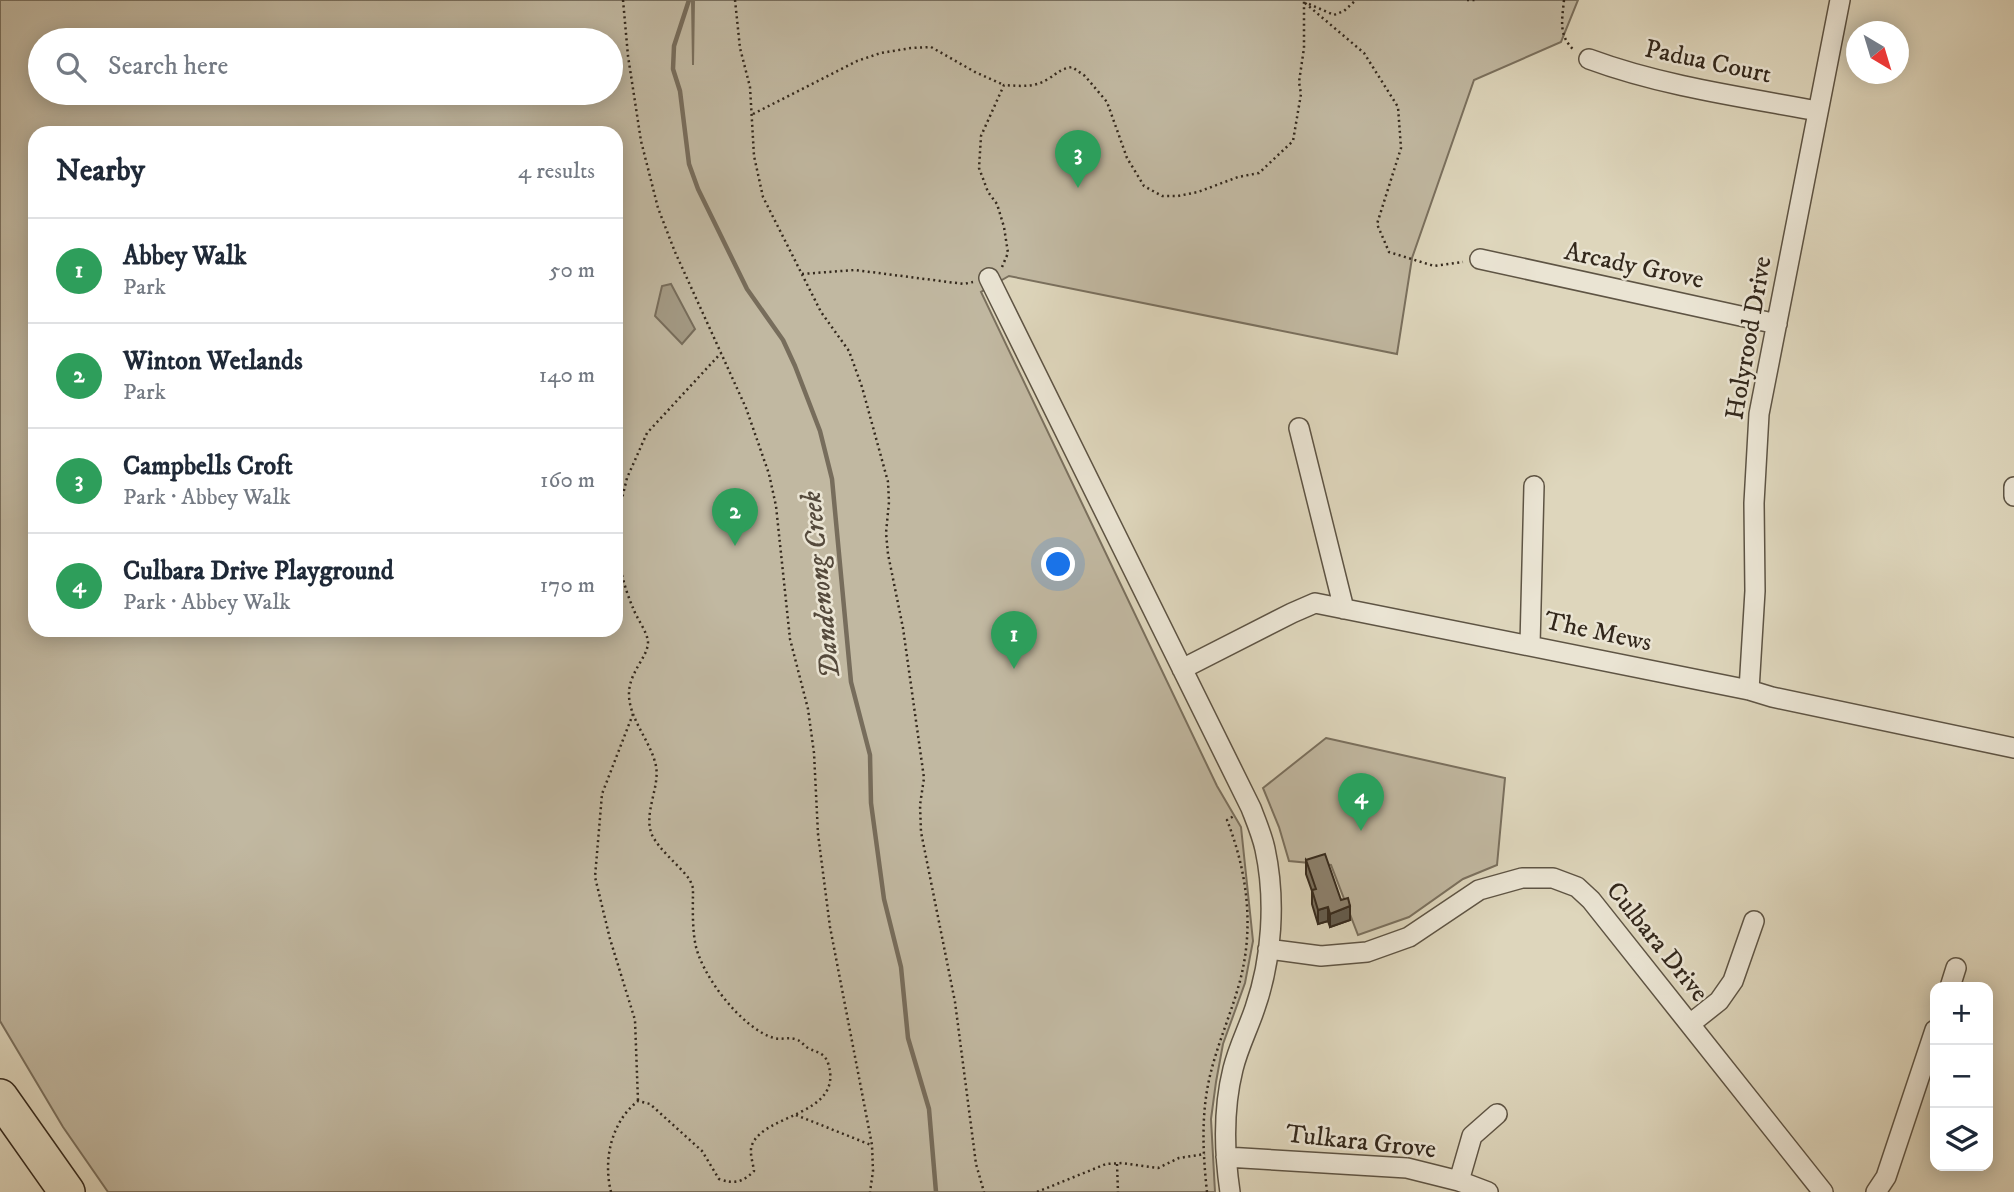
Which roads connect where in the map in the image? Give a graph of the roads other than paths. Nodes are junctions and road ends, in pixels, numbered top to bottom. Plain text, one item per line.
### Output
1 (1840, 0) edge
2 (1589, 59) road end
3 (1818, 111) junction
4 (1480, 259) road end
5 (989, 278) road end
6 (1777, 324) junction
7 (1299, 428) dead end
8 (1534, 486) dead end
9 (2014, 487) edge
10 (2014, 496) edge
11 (1344, 608) junction
12 (1530, 645) junction
13 (1182, 668) junction
14 (1749, 690) junction
15 (2014, 748) edge
16 (1754, 921) dead end
17 (1268, 949) junction
18 (1956, 968) dead end
19 (1952, 982) edge
20 (1690, 1024) junction
21 (1930, 1045) edge
22 (0, 1097) edge
23 (1497, 1114) dead end
24 (1226, 1157) junction
25 (1459, 1181) junction
26 (67, 1192) edge
27 (1230, 1192) edge
28 (1488, 1192) edge
29 (1823, 1192) edge
30 (1876, 1192) edge

1 - 3 street, Holyrood Drive
2 - 3 street, Padua Court
3 - 6 street, Holyrood Drive
4 - 6 street, Arcady Grove
5 - 13 street
6 - 14 street, Holyrood Drive
7 - 11 street
8 - 12 street
9 - 10 street
11 - 12 street, The Mews
11 - 13 street, The Mews
12 - 14 street, The Mews
13 - 17 street
14 - 15 street, The Mews
16 - 20 street
17 - 20 street, Culbara Drive
17 - 24 street
18 - 19 street
20 - 29 street, Culbara Drive
21 - 30 street
22 - 26 highway
23 - 25 street
24 - 25 street, Tulkara Grove
24 - 27 street
25 - 28 street, Tulkara Grove

